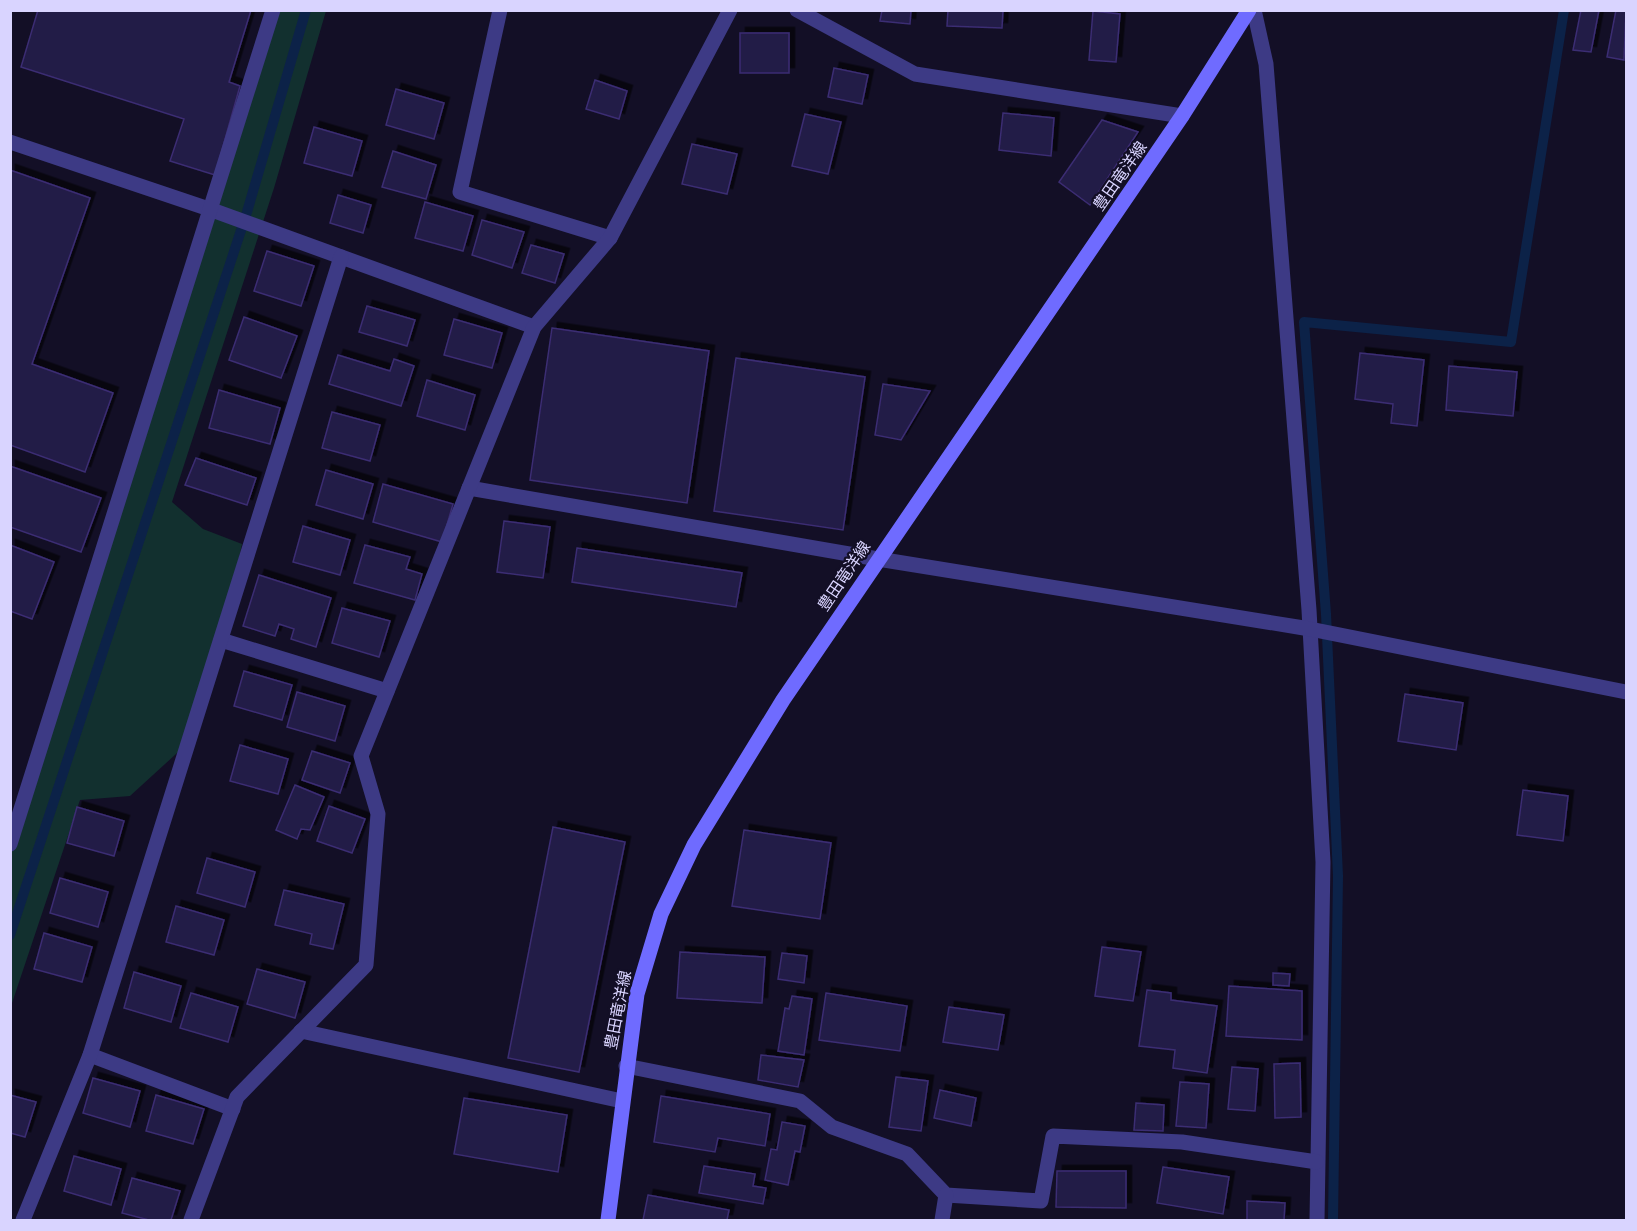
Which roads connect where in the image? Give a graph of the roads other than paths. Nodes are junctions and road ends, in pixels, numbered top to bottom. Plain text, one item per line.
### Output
1 (273, 10) edge
2 (500, 10) edge
3 (730, 10) edge
4 (797, 10) edge
5 (1249, 10) edge
6 (1254, 10) edge
7 (1182, 116) junction
8 (10, 142) edge
9 (212, 210) junction
10 (610, 238) junction
11 (341, 257) junction
12 (534, 327) junction
13 (469, 488) junction
14 (878, 559) junction
15 (1310, 629) junction
16 (221, 640) junction
17 (387, 691) junction
18 (1626, 692) edge
19 (10, 844) edge
20 (302, 1031) junction
21 (90, 1055) junction
22 (626, 1066) junction
23 (622, 1101) junction
24 (233, 1109) junction
25 (1317, 1162) junction
26 (946, 1195) junction
27 (23, 1221) edge
28 (191, 1221) edge
29 (608, 1221) edge
30 (942, 1221) edge
31 (1317, 1221) edge

1 - 9 street
2 - 10 street
3 - 10 street
4 - 7 street
5 - 7 main road, 豊田竜洋線
6 - 15 street
7 - 14 main road, 豊田竜洋線
8 - 9 street
9 - 11 street
9 - 19 street
10 - 12 street
11 - 12 street
11 - 16 street
12 - 13 street
13 - 14 street
13 - 17 street
14 - 15 street
14 - 22 main road, 豊田竜洋線
15 - 18 street
15 - 25 street
16 - 17 street
16 - 21 street
17 - 20 street
20 - 23 street
20 - 24 street
21 - 24 street
21 - 27 street
22 - 23 main road, 豊田竜洋線
22 - 26 street
23 - 29 main road, 豊田竜洋線
24 - 28 street
25 - 26 street
25 - 31 street
26 - 30 street

